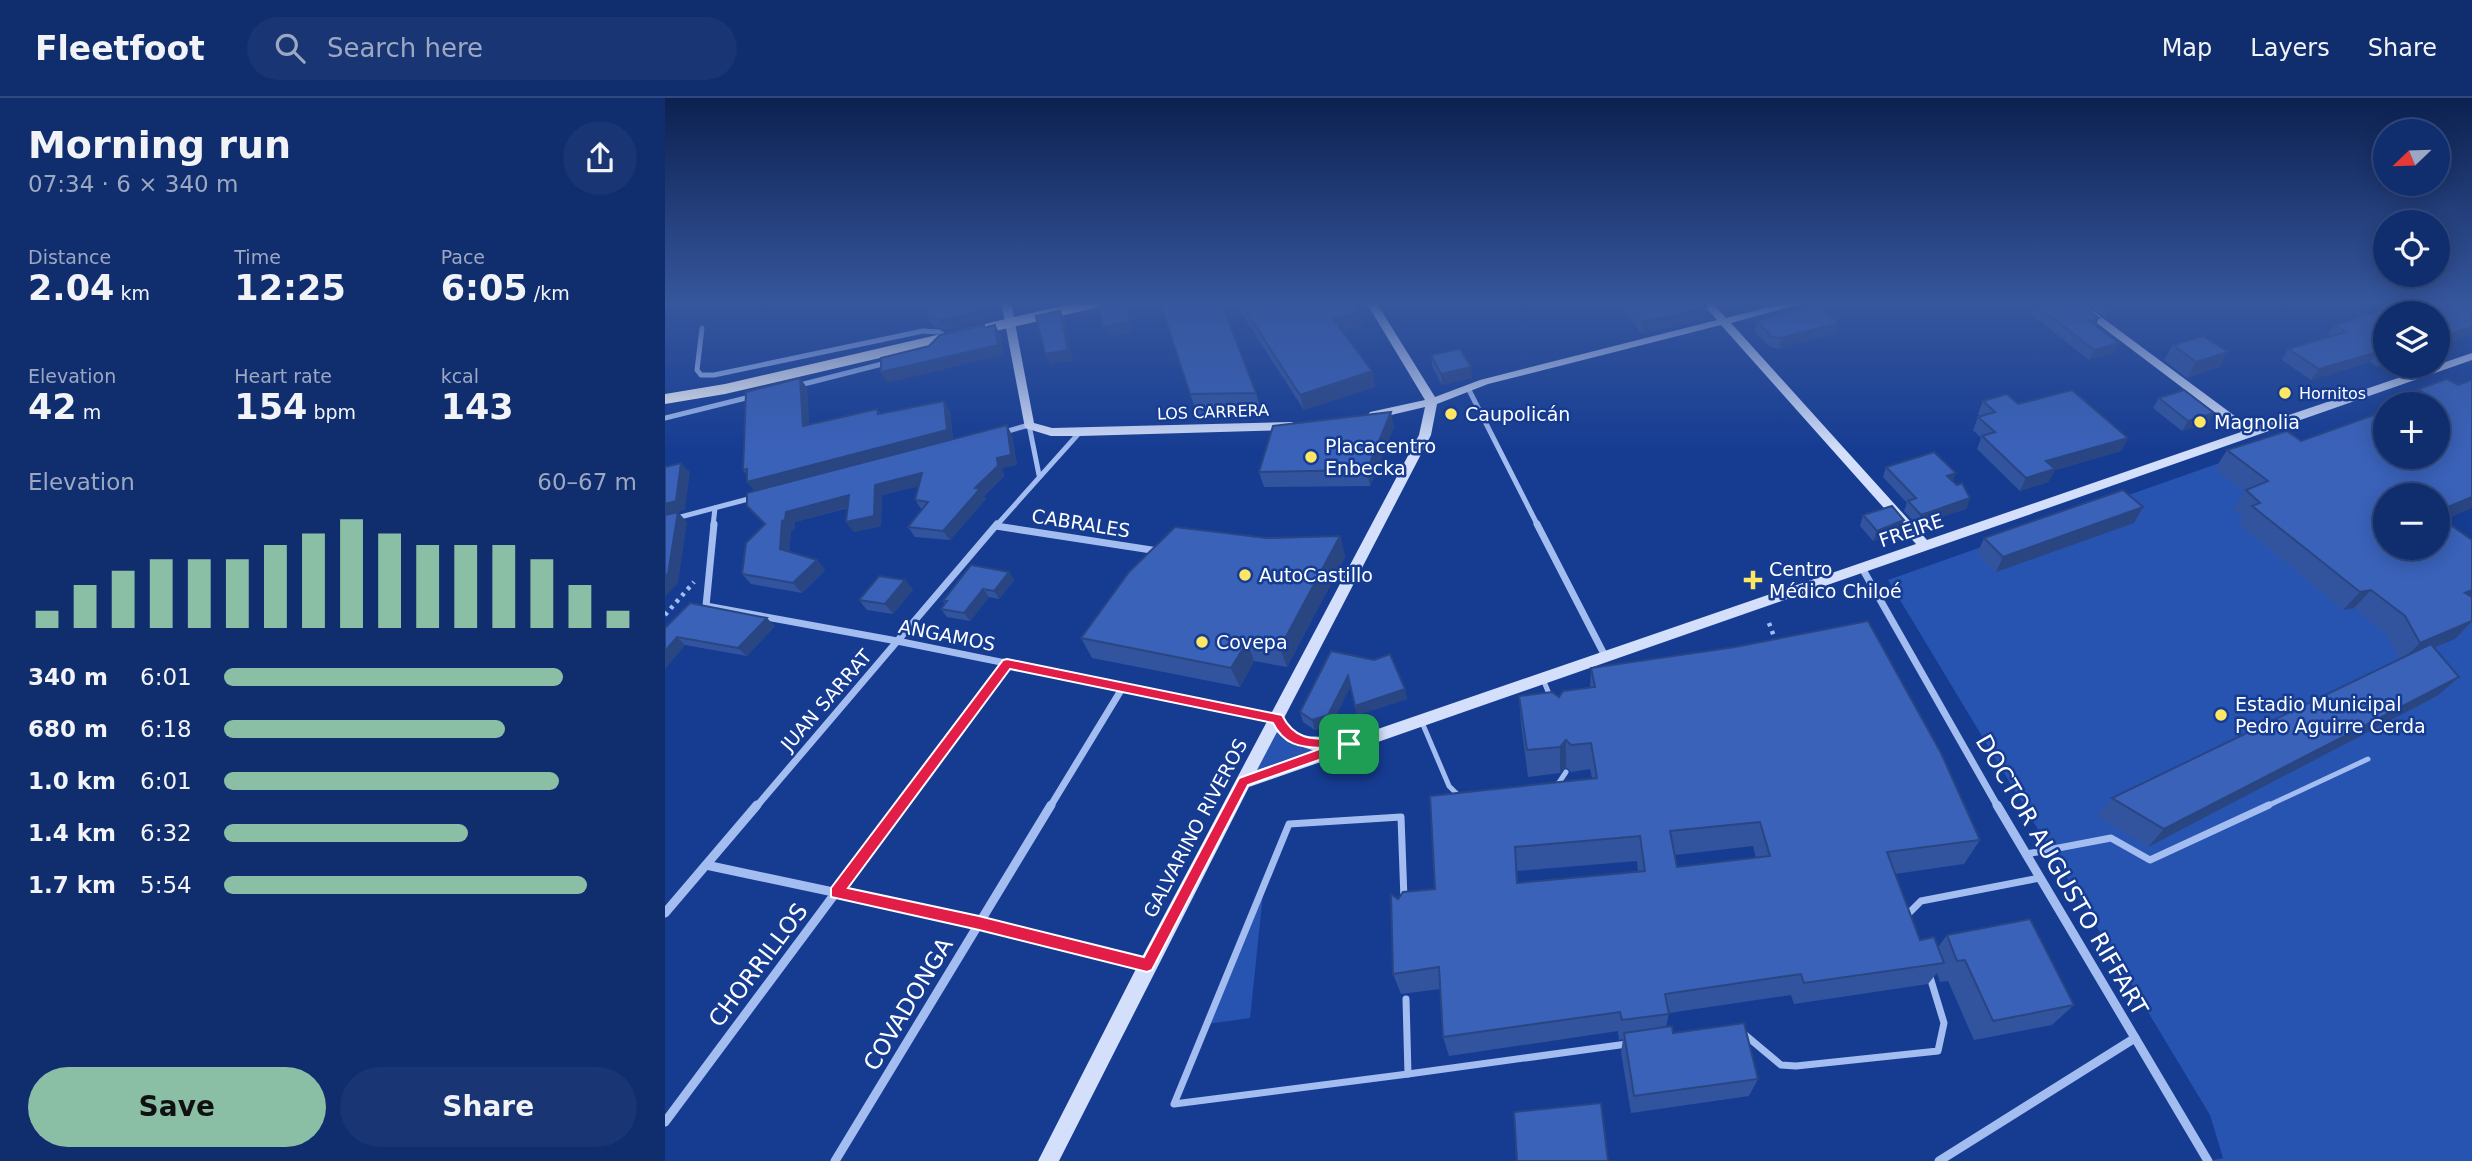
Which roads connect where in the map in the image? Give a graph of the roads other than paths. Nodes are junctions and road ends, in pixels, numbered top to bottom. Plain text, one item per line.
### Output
1 (699, 352) edge
2 (825, 352) edge
3 (884, 352) edge
4 (1015, 352) edge
5 (1401, 352) edge
6 (1607, 352) edge
7 (1750, 352) edge
8 (2141, 352) edge
9 (2472, 356) edge
10 (894, 361) edge
11 (786, 388) edge
12 (1468, 388) junction
13 (759, 395) edge
14 (665, 399) edge
15 (1432, 402) junction
16 (1367, 416) edge
17 (665, 418) edge
18 (1029, 425) junction
19 (1301, 426) edge
20 (1080, 432) junction
21 (2251, 434) junction
22 (990, 436) edge
23 (1039, 475) junction
24 (767, 494) edge
25 (715, 508) junction
26 (665, 521) edge
27 (996, 526) junction
28 (1925, 546) junction
29 (1162, 552) edge
30 (1862, 568) junction
31 (897, 641) junction
32 (1605, 656) junction
33 (1007, 663) junction
34 (1542, 678) junction
35 (1123, 687) junction
36 (1554, 706) edge
37 (1277, 719) junction
38 (1421, 720) junction
39 (1349, 744) junction
40 (2368, 759) dead end
41 (1566, 772) edge
42 (1244, 782) junction
43 (1556, 786) edge
44 (1468, 800) edge
45 (2026, 854) junction
46 (706, 865) junction
47 (2040, 878) junction
48 (836, 892) junction
49 (1404, 904) edge
50 (665, 913) edge
51 (979, 923) junction
52 (1911, 927) edge
53 (1925, 964) edge
54 (1147, 965) junction
55 (1406, 999) edge
56 (1737, 1032) edge
57 (2135, 1038) junction
58 (1638, 1042) edge
59 (1408, 1074) junction
60 (665, 1122) edge
61 (835, 1161) edge
62 (1048, 1161) edge
63 (1939, 1161) edge
64 (2208, 1161) edge

1 - 2 street
3 - 14 highway
4 - 18 main road
5 - 15 main road
6 - 12 main road
7 - 28 main road
8 - 21 main road
9 - 21 main road, FREIRE
10 - 11 street
12 - 15 main road
12 - 32 street
13 - 17 street
15 - 16 main road
15 - 37 main road, GALVARINO RIVEROS
18 - 20 main road, LOS CARRERA
18 - 22 street
18 - 23 street
19 - 20 main road, LOS CARRERA
20 - 23 street, JUAN SARRAT
21 - 28 main road, FREIRE
23 - 27 street, JUAN SARRAT
24 - 25 street
25 - 26 street
25 - 31 street, ANGAMOS
27 - 29 street, CABRALES
27 - 31 street, JUAN SARRAT
28 - 30 main road, FREIRE
30 - 32 main road, FREIRE
30 - 45 street, DOCTOR AUGUSTO RIFFART
31 - 33 street, ANGAMOS
31 - 46 street, JUAN SARRAT
32 - 34 main road, FREIRE
33 - 35 street, ANGAMOS
33 - 48 street, CHORRILLOS
34 - 36 lane
34 - 38 main road, FREIRE
35 - 37 street, ANGAMOS
35 - 51 street, COVADONGA
37 - 39 main road
37 - 42 main road, GALVARINO RIVEROS
38 - 39 main road, FREIRE
38 - 44 lane
39 - 42 main road, FREIRE
40 - 45 lane
41 - 43 lane
42 - 54 main road, GALVARINO RIVEROS
45 - 47 street, DOCTOR AUGUSTO RIFFART
46 - 48 street
46 - 50 street, JUAN SARRAT
47 - 52 lane
47 - 57 street, DOCTOR AUGUSTO RIFFART
48 - 51 street
48 - 60 street, CHORRILLOS
49 - 59 lane
51 - 54 street
51 - 61 street, COVADONGA
53 - 56 lane
54 - 62 main road, GALVARINO RIVEROS
55 - 59 lane
57 - 63 street, DOCTOR AUGUSTO RIFFART
57 - 64 street
58 - 59 lane

